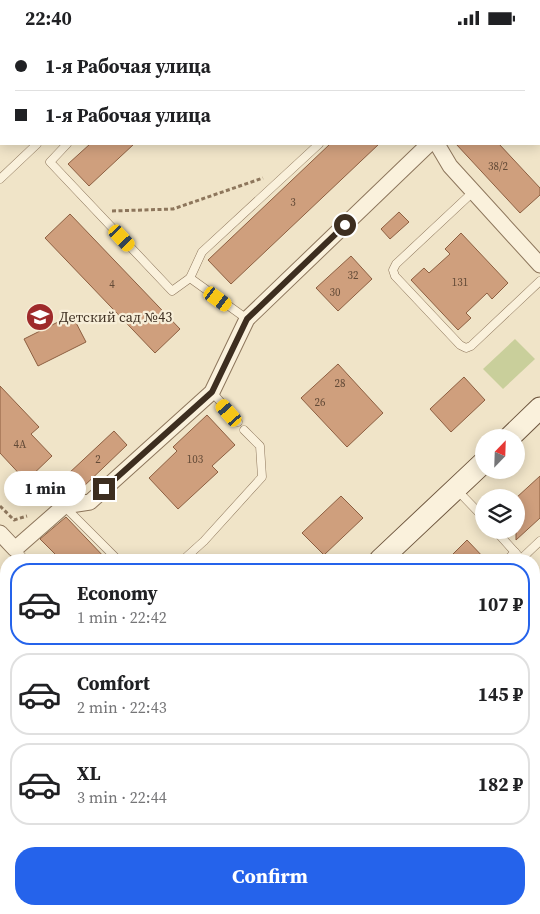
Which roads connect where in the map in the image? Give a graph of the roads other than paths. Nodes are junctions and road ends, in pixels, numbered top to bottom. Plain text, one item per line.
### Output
1 (36, 145) edge
2 (62, 145) edge
3 (318, 145) edge
4 (428, 145) edge
5 (438, 145) edge
6 (0, 179) edge
7 (473, 192) junction
8 (540, 265) edge
9 (190, 278) junction
10 (540, 281) edge
11 (247, 319) junction
12 (212, 392) junction
13 (540, 408) edge
14 (238, 423) dead end
15 (518, 429) edge
16 (244, 431) dead end
17 (475, 471) edge
18 (456, 489) junction
19 (64, 506) junction
20 (475, 509) edge
21 (0, 533) edge
22 (503, 539) edge
23 (540, 541) edge
24 (515, 552) edge
25 (17, 554) edge
26 (21, 554) edge
27 (112, 554) edge
28 (190, 554) edge
29 (386, 554) edge
30 (527, 554) edge

1 - 6 lane
2 - 9 lane
3 - 9 lane
4 - 11 street
5 - 7 street
7 - 8 street
7 - 10 lane
9 - 11 lane
11 - 12 street
12 - 14 lane
12 - 19 street
13 - 15 main road
16 - 28 lane
17 - 18 main road
18 - 20 lane
18 - 29 main road
19 - 26 street
19 - 27 lane
21 - 25 street
22 - 24 lane
23 - 30 lane

